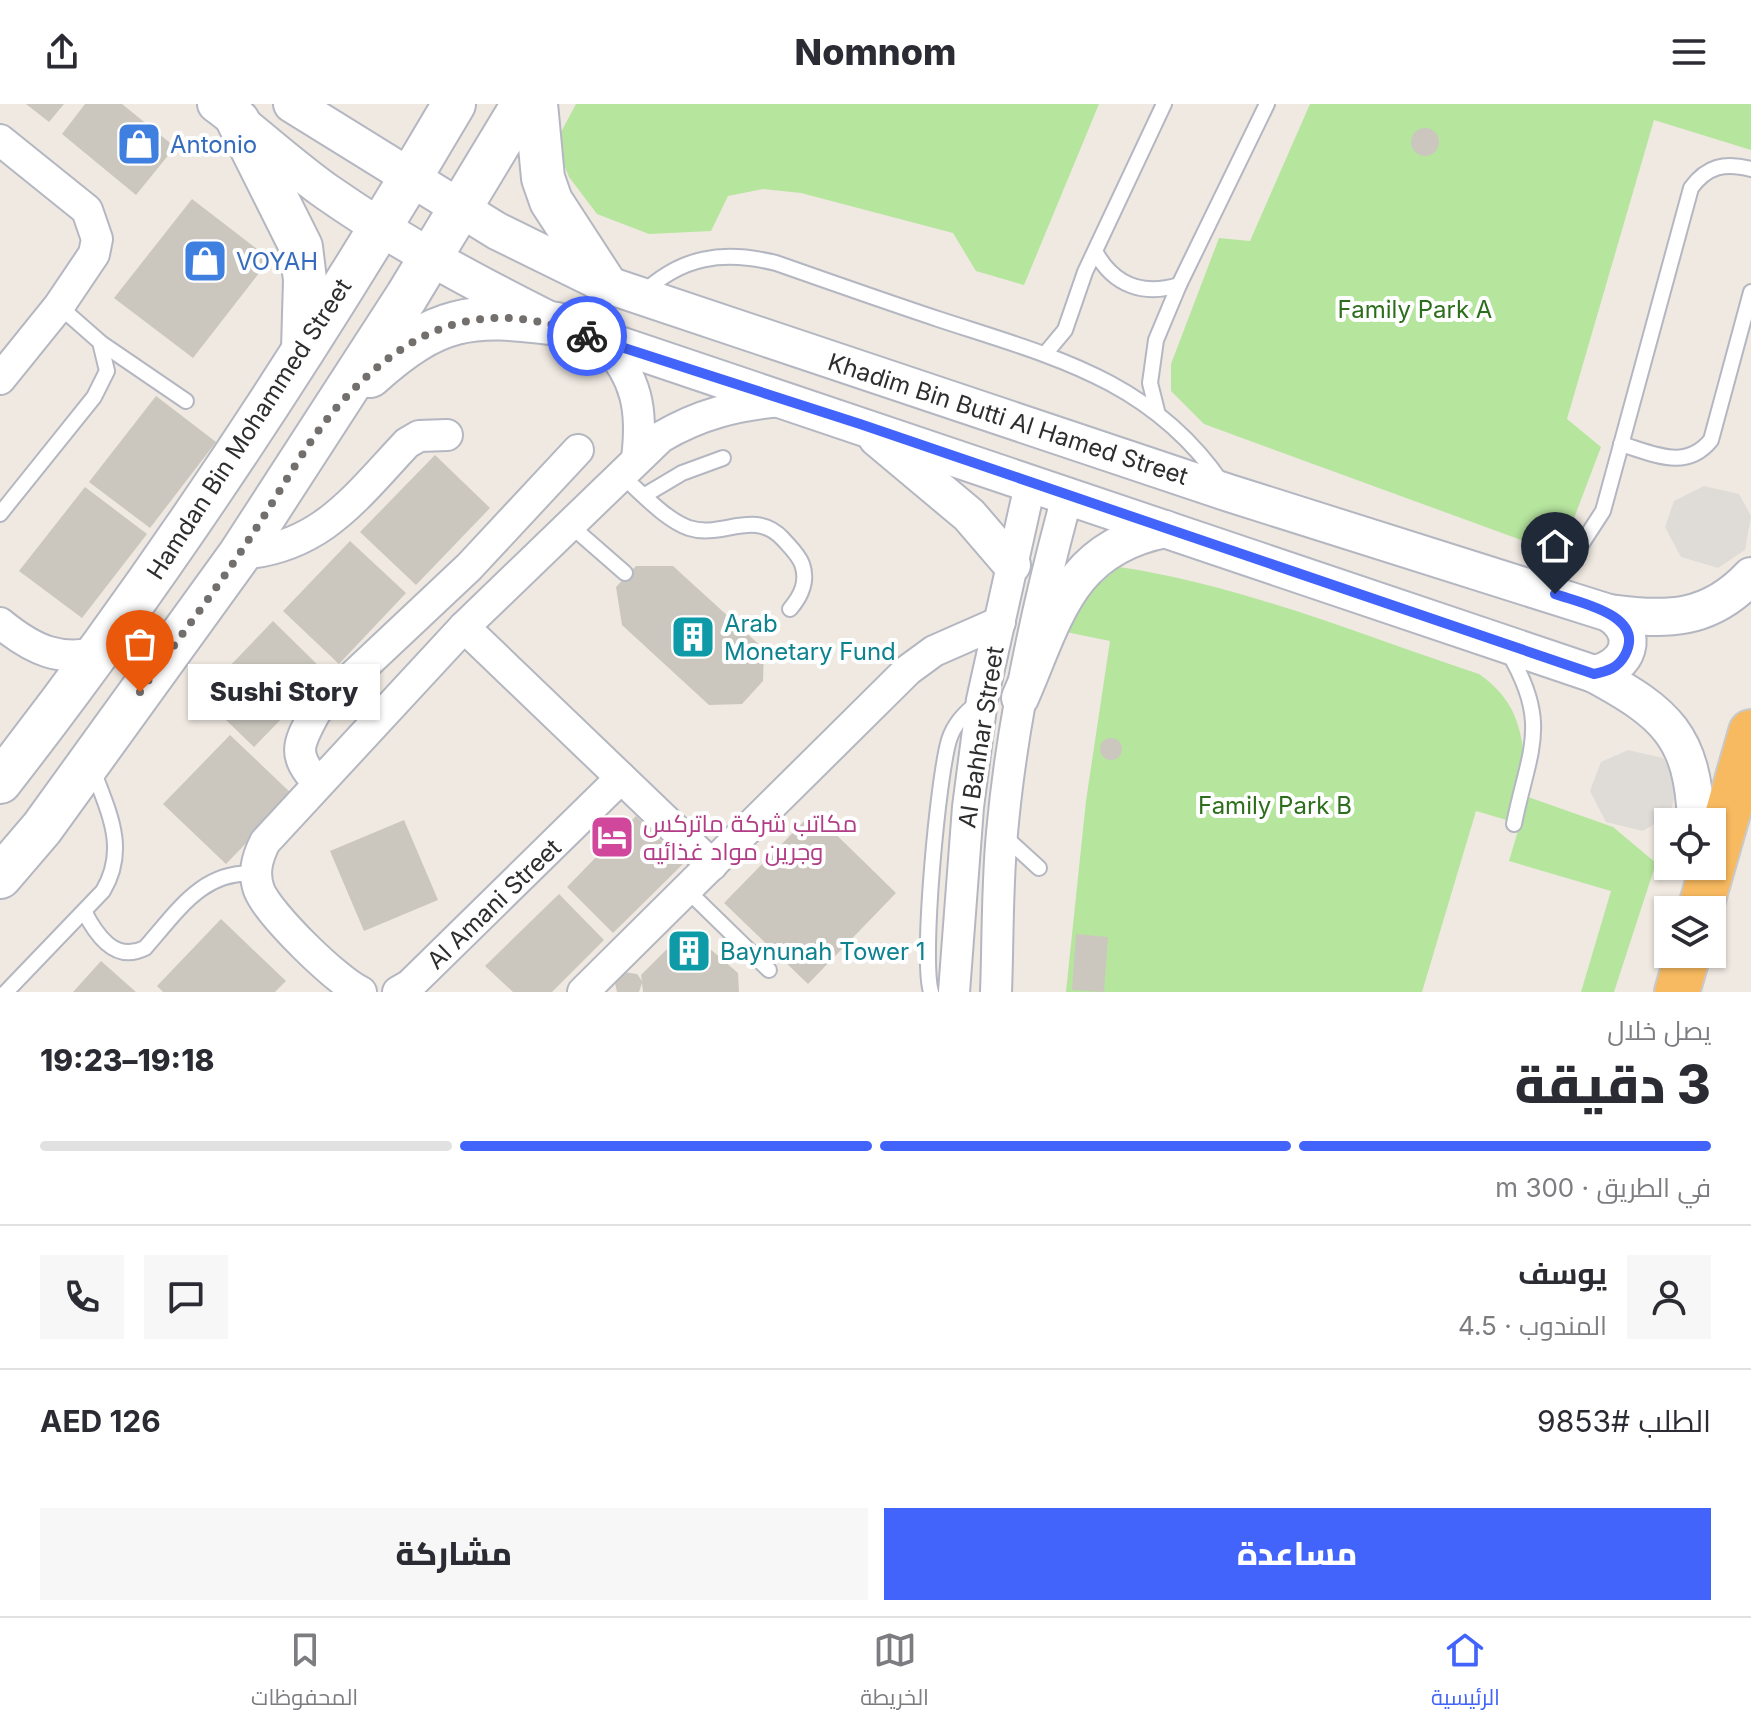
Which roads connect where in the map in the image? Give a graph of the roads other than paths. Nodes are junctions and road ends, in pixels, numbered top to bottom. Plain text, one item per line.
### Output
1 (292, 104) edge
2 (454, 104) edge
3 (523, 104) edge
4 (536, 104) edge
5 (1164, 104) edge
6 (1267, 104) edge
7 (227, 112) edge
8 (0, 140) edge
9 (1751, 169) edge
10 (409, 176) junction
11 (458, 208) junction
12 (379, 226) junction
13 (1096, 253) junction
14 (429, 258) junction
15 (1179, 285) junction
16 (622, 290) junction
17 (1751, 292) edge
18 (59, 306) junction
19 (557, 324) junction
20 (100, 342) junction
21 (604, 343) junction
22 (303, 350) junction
23 (1045, 354) junction
24 (0, 379) edge
25 (186, 401) dead end
26 (784, 401) junction
27 (337, 407) junction
28 (1158, 411) junction
29 (860, 424) junction
30 (447, 435) dead end
31 (1621, 444) junction
32 (578, 450) dead end
33 (723, 458) dead end
34 (629, 466) junction
35 (1030, 485) junction
36 (1229, 493) junction
37 (645, 495) junction
38 (1067, 497) junction
39 (0, 514) edge
40 (570, 525) junction
41 (1165, 529) junction
42 (240, 554) junction
43 (1012, 565) junction
44 (469, 567) junction
45 (526, 569) junction
46 (625, 573) dead end
47 (1751, 576) edge
48 (1528, 585) junction
49 (790, 609) dead end
50 (1609, 613) junction
51 (1000, 622) junction
52 (0, 623) edge
53 (464, 627) junction
54 (1501, 642) junction
55 (946, 647) junction
56 (103, 651) junction
57 (989, 670) junction
58 (1594, 674) junction
59 (1020, 698) junction
60 (982, 700) junction
61 (1751, 732) edge
62 (90, 761) junction
63 (621, 778) junction
64 (0, 782) edge
65 (318, 783) junction
66 (1694, 808) edge
67 (1514, 824) dead end
68 (1002, 834) junction
69 (712, 865) junction
70 (1039, 868) dead end
71 (256, 874) junction
72 (0, 877) edge
73 (687, 890) junction
74 (1700, 893) edge
75 (84, 911) junction
76 (1684, 968) edge
77 (769, 970) dead end
78 (6, 992) edge
79 (361, 992) edge
80 (398, 992) edge
81 (583, 992) edge
82 (931, 992) edge
83 (954, 992) edge
84 (996, 992) edge
85 (1677, 992) edge

1 - 10 street, Khadim Bin Butti Al Hamed Street
2 - 10 main road, Hamdan Bin Mohammed Street
3 - 11 main road
4 - 16 main road
5 - 13 lane
6 - 15 lane
7 - 12 street
7 - 22 main road
8 - 18 street
9 - 31 lane
10 - 11 street, Khadim Bin Butti Al Hamed Street
10 - 12 main road, Hamdan Bin Mohammed Street
11 - 14 main road
11 - 16 street, Khadim Bin Butti Al Hamed Street
12 - 14 street
12 - 22 main road, Hamdan Bin Mohammed Street
13 - 15 lane
13 - 23 lane
14 - 19 street
14 - 27 main road
15 - 28 lane
16 - 23 lane
16 - 36 street, Khadim Bin Butti Al Hamed Street
17 - 31 lane
18 - 20 lane
18 - 24 street
19 - 21 street
19 - 27 main road
20 - 25 lane
20 - 39 lane
21 - 26 street
21 - 34 street
22 - 56 main road, Hamdan Bin Mohammed Street
23 - 28 lane
26 - 29 street
26 - 34 street
27 - 42 main road
28 - 36 lane
29 - 35 street
29 - 43 street
30 - 42 street
31 - 48 lane
32 - 44 street
33 - 37 lane
34 - 37 lane
34 - 40 street
35 - 38 street
35 - 43 street, Al Bahhar Street
36 - 48 street, Khadim Bin Butti Al Hamed Street
37 - 49 lane
38 - 41 street
38 - 59 street, Al Bahhar Street
40 - 45 street
40 - 46 lane
41 - 54 street
41 - 59 street
42 - 62 main road
43 - 51 street, Al Bahhar Street
44 - 45 street
44 - 65 street
45 - 53 street
47 - 50 street, Khadim Bin Butti Al Hamed Street
48 - 50 street, Khadim Bin Butti Al Hamed Street
50 - 58 street
51 - 55 street
51 - 57 street, Al Bahhar Street
52 - 56 street
53 - 63 street
53 - 65 street
54 - 58 street
54 - 67 lane
55 - 57 street
55 - 69 street
56 - 64 main road, Hamdan Bin Mohammed Street
57 - 60 street, Al Bahhar Street
58 - 66 street
59 - 68 street, Al Bahhar Street
60 - 82 lane
60 - 83 street, Al Bahhar Street
61 - 74 highway
62 - 72 main road
62 - 75 lane
63 - 69 street
63 - 80 street, Al Amani Street
65 - 71 street
68 - 70 lane
68 - 84 street, Al Bahhar Street
69 - 73 street
71 - 75 lane
71 - 79 street
73 - 77 lane
73 - 81 street
75 - 78 lane
76 - 85 highway

